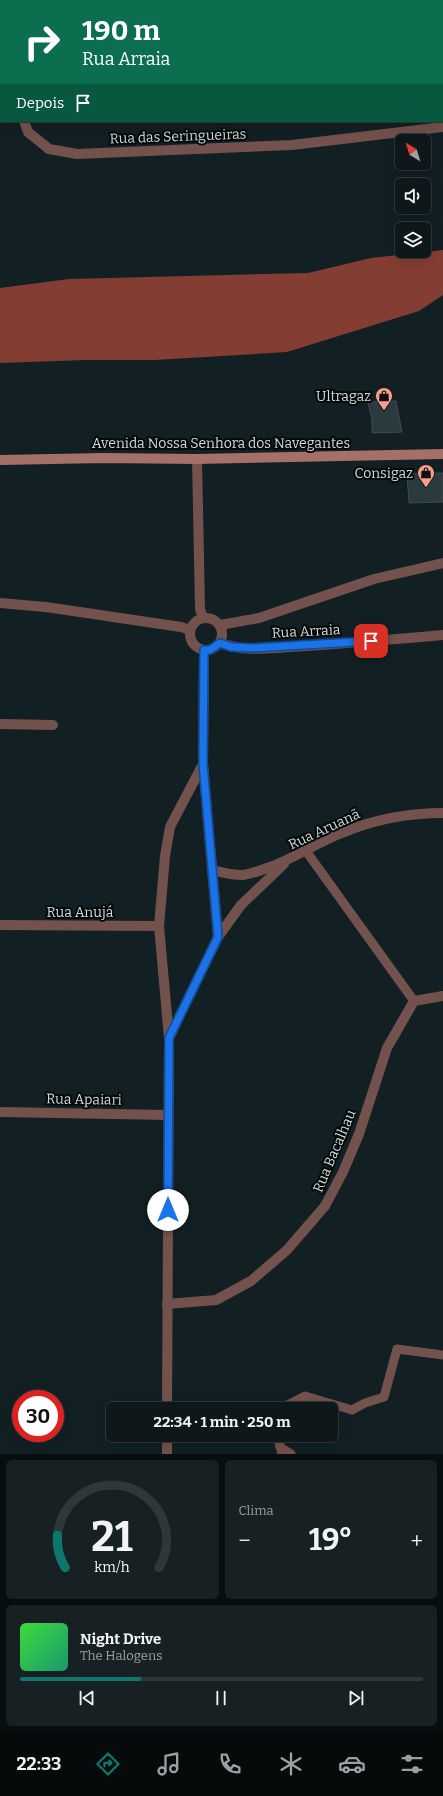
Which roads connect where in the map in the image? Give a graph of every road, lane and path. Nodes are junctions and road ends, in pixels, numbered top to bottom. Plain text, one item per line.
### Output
1 (24, 122) edge
2 (443, 127) edge
3 (443, 454) edge
4 (197, 459) junction
5 (0, 460) edge
6 (443, 564) edge
7 (0, 603) edge
8 (204, 618) junction
9 (220, 625) junction
10 (190, 630) junction
11 (443, 635) edge
12 (220, 643) junction
13 (204, 650) junction
14 (0, 724) edge
15 (53, 725) dead end
16 (203, 764) junction
17 (443, 813) edge
18 (306, 851) junction
19 (287, 861) junction
20 (213, 870) junction
21 (0, 925) edge
22 (159, 926) junction
23 (218, 937) junction
24 (443, 996) edge
25 (414, 1001) junction
26 (169, 1038) junction
27 (2, 1113) edge
28 (168, 1115) junction
29 (168, 1304) junction
30 (443, 1355) edge
31 (167, 1402) edge
32 (293, 1402) edge
33 (325, 1402) edge
34 (338, 1406) edge
35 (167, 1442) edge
36 (281, 1451) edge
37 (167, 1454) edge
38 (291, 1454) edge

1 - 2 street, Rua das Seringueiras
3 - 4 main road, Avenida Nossa Senhora dos Navegantes
4 - 5 main road, Avenida Nossa Senhora dos Navegantes
4 - 8 street
6 - 9 street
7 - 10 street
8 - 9 street
8 - 10 street
9 - 12 street
10 - 13 street
11 - 12 street, Rua Arraia
12 - 13 street
13 - 16 street
14 - 15 street
16 - 20 street
16 - 22 street
17 - 18 street, Rua Aruanã
18 - 19 street, Rua Aruanã
18 - 25 lane
19 - 20 street, Rua Aruanã
19 - 23 street, Rua Aruanã
20 - 23 street
21 - 22 street, Rua Anujá
22 - 26 street
23 - 26 street, Rua Aruanã
24 - 25 street
25 - 29 street, Rua Bacalhau
26 - 28 street
27 - 28 street, Rua Apaiari
28 - 29 street
29 - 31 street
30 - 34 lane
32 - 33 lane
35 - 37 street
36 - 38 lane

